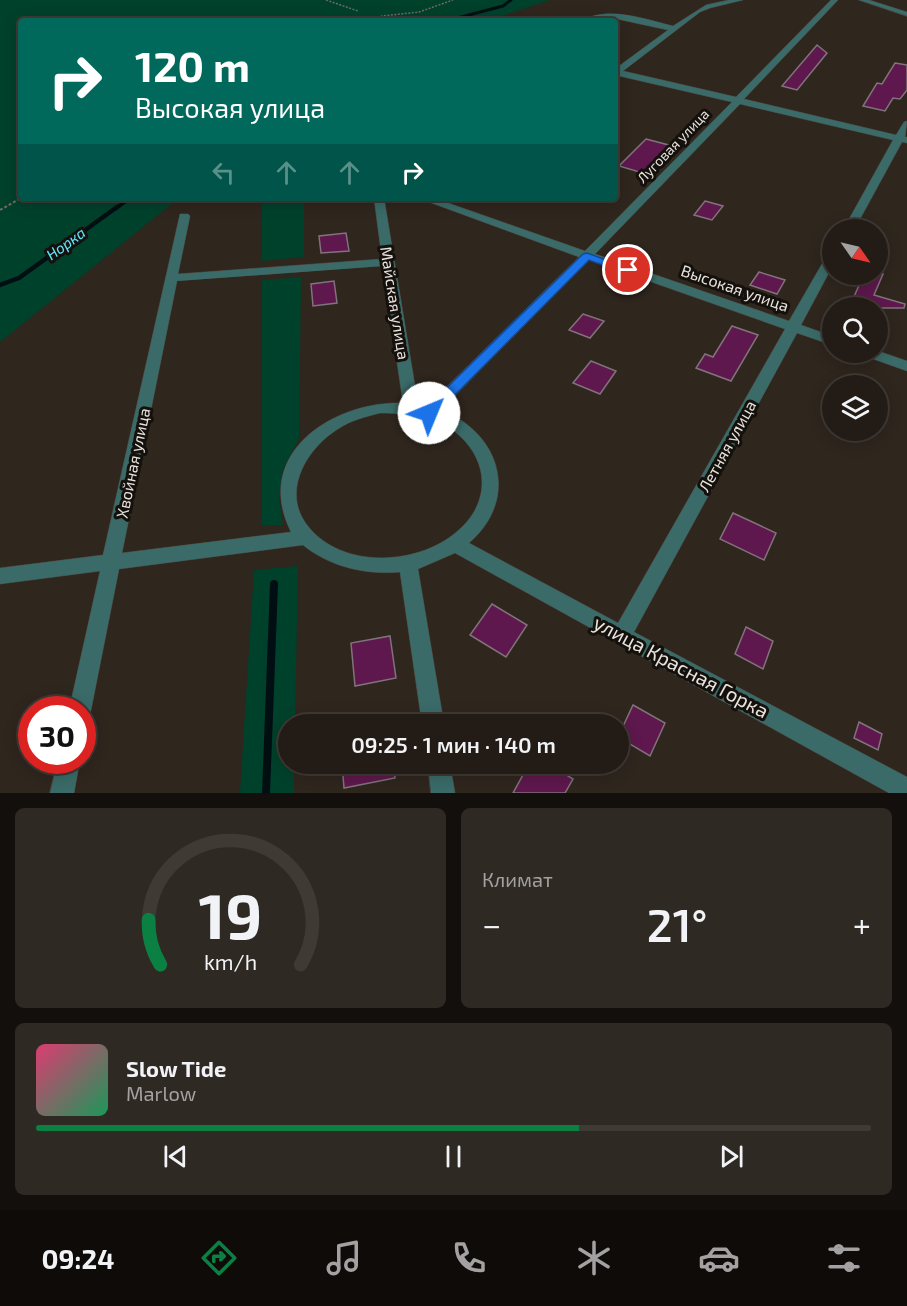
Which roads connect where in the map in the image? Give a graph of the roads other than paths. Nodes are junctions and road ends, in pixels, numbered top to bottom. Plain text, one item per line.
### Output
1 (740, 0) edge
2 (835, 0) edge
3 (862, 0) edge
4 (907, 14) edge
5 (593, 18) edge
6 (674, 29) junction
7 (618, 71) edge
8 (618, 74) edge
9 (738, 101) junction
10 (907, 124) edge
11 (903, 139) edge
12 (379, 201) edge
13 (443, 201) edge
14 (184, 216) dead end
15 (855, 219) edge
16 (587, 256) junction
17 (389, 262) junction
18 (822, 275) edge
19 (171, 278) junction
20 (793, 327) junction
21 (822, 337) edge
22 (888, 359) edge
23 (907, 366) edge
24 (411, 408) junction
25 (429, 413) junction
26 (308, 537) junction
27 (456, 545) junction
28 (112, 562) junction
29 (408, 563) junction
30 (0, 576) edge
31 (622, 634) junction
32 (83, 696) edge
33 (431, 714) edge
34 (66, 774) edge
35 (440, 774) edge
36 (906, 788) edge
37 (62, 793) edge
38 (443, 793) edge

1 - 6 street
2 - 9 street, Луговая улица
3 - 4 street
5 - 6 street
6 - 7 street
8 - 9 street
9 - 11 street
9 - 16 street, Луговая улица
10 - 11 street
11 - 15 street
12 - 17 street, Майская улица
13 - 16 street, Высокая улица
14 - 19 street, Хвойная улица
16 - 20 street, Высокая улица
16 - 25 street, Луговая улица
17 - 19 street
17 - 24 street, Майская улица
18 - 20 street, Летняя улица
19 - 28 street, Хвойная улица
20 - 21 street, Высокая улица
20 - 31 street, Летняя улица
22 - 23 street
24 - 25 street
24 - 26 street
25 - 27 street
26 - 28 street
26 - 29 street
27 - 29 street
27 - 31 street, улица Красная Горка
28 - 30 street
28 - 32 street, Хвойная улица
29 - 33 street
31 - 36 street, улица Красная Горка
34 - 37 street
35 - 38 street

